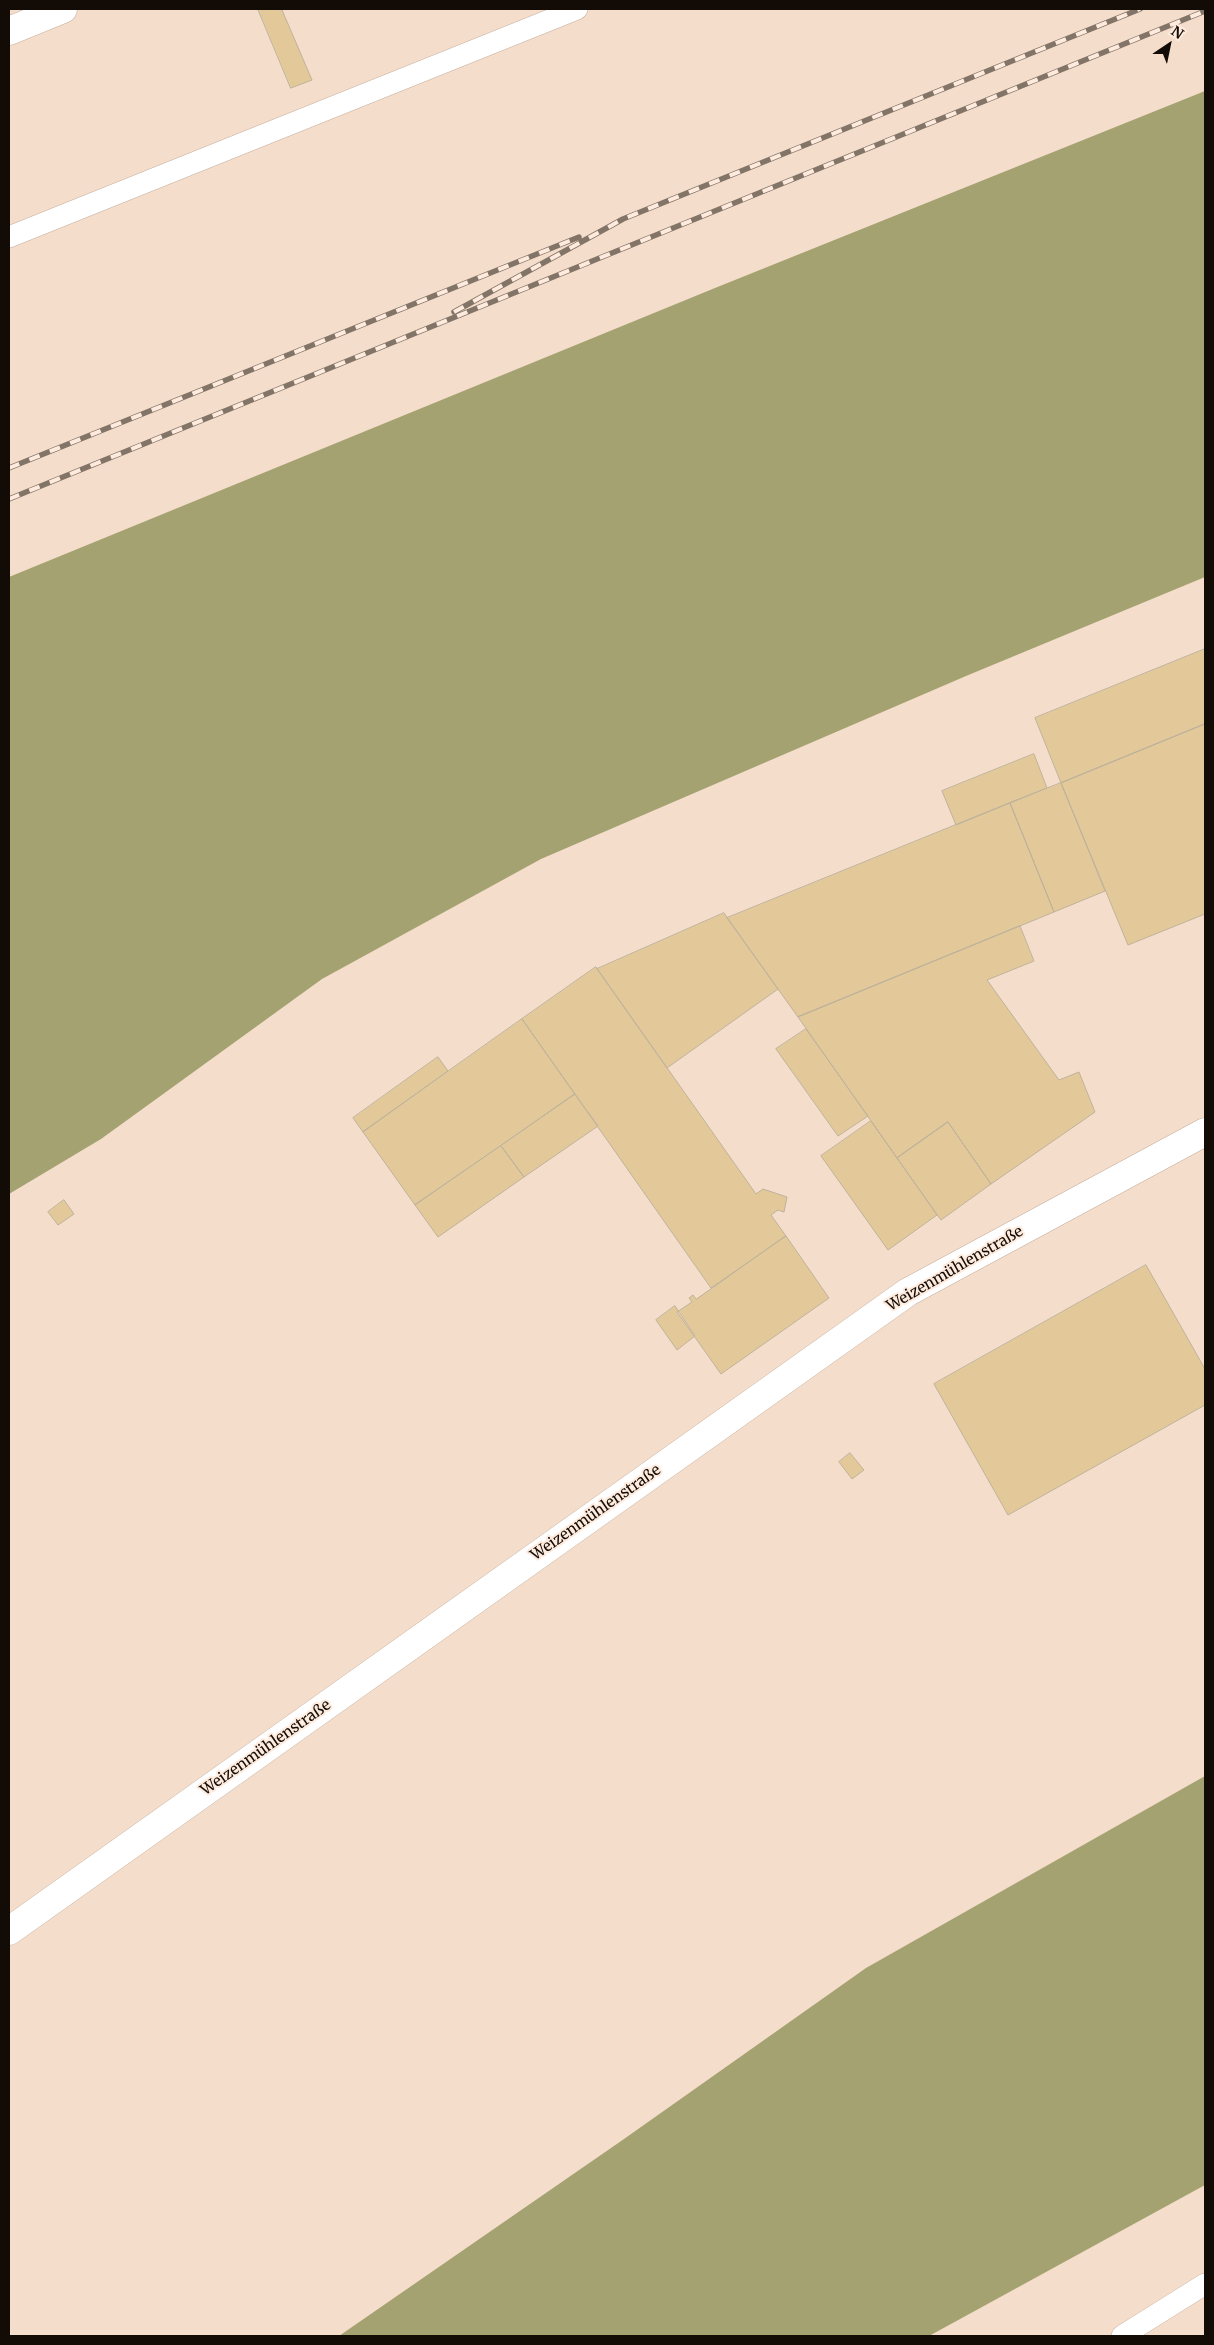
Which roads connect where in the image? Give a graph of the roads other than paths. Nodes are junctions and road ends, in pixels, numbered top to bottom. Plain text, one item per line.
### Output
1 (63, 9) edge
2 (576, 9) edge
3 (9, 31) edge
4 (9, 237) edge
5 (1205, 1132) edge
6 (9, 1931) edge
7 (1205, 2284) edge
8 (1122, 2336) edge

1 - 3 street
2 - 4 lane
5 - 6 street, Weizenmühlenstraße
7 - 8 lane

